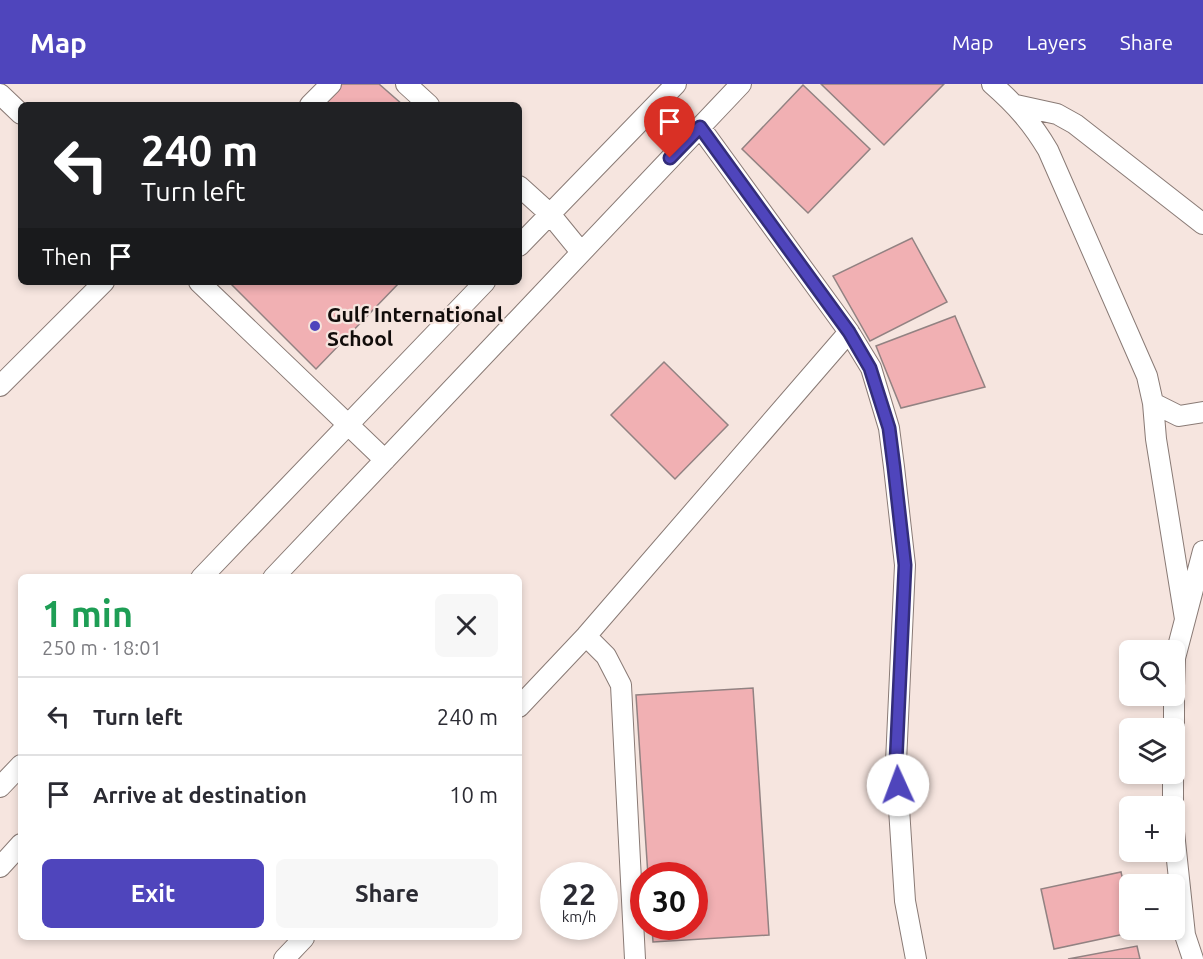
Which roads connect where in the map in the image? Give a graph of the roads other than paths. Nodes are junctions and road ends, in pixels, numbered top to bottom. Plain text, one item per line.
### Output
1 (330, 84) edge
2 (406, 84) edge
3 (676, 84) edge
4 (741, 84) edge
5 (993, 84) edge
6 (0, 94) edge
7 (313, 102) edge
8 (426, 102) edge
9 (1016, 105) junction
10 (18, 111) edge
11 (700, 127) junction
12 (522, 189) edge
13 (550, 214) junction
14 (1203, 224) edge
15 (522, 243) edge
16 (581, 252) junction
17 (101, 285) edge
18 (202, 285) edge
19 (481, 285) edge
20 (849, 332) junction
21 (0, 386) edge
22 (1153, 403) junction
23 (1203, 412) edge
24 (347, 425) junction
25 (385, 460) junction
26 (1203, 551) edge
27 (205, 574) edge
28 (277, 574) edge
29 (1185, 619) junction
30 (586, 636) junction
31 (1180, 640) edge
32 (522, 704) edge
33 (18, 768) edge
34 (0, 787) edge
35 (18, 847) edge
36 (1177, 862) edge
37 (0, 867) edge
38 (302, 940) edge
39 (284, 959) edge
40 (635, 959) edge
41 (916, 959) edge
42 (1192, 959) edge

1 - 7 street
2 - 8 street
3 - 13 street
4 - 11 street
5 - 9 street
6 - 10 street
9 - 14 street
9 - 22 street
11 - 16 street
11 - 20 street
12 - 13 street
13 - 15 street
13 - 16 street
16 - 25 street
17 - 21 street
18 - 24 street
19 - 24 street
20 - 30 street
20 - 41 street
22 - 23 street
22 - 29 street
24 - 25 street
24 - 27 street
25 - 28 street
26 - 29 street
29 - 31 street
30 - 32 street
30 - 40 street
33 - 34 street
35 - 37 street
36 - 42 street
38 - 39 street

